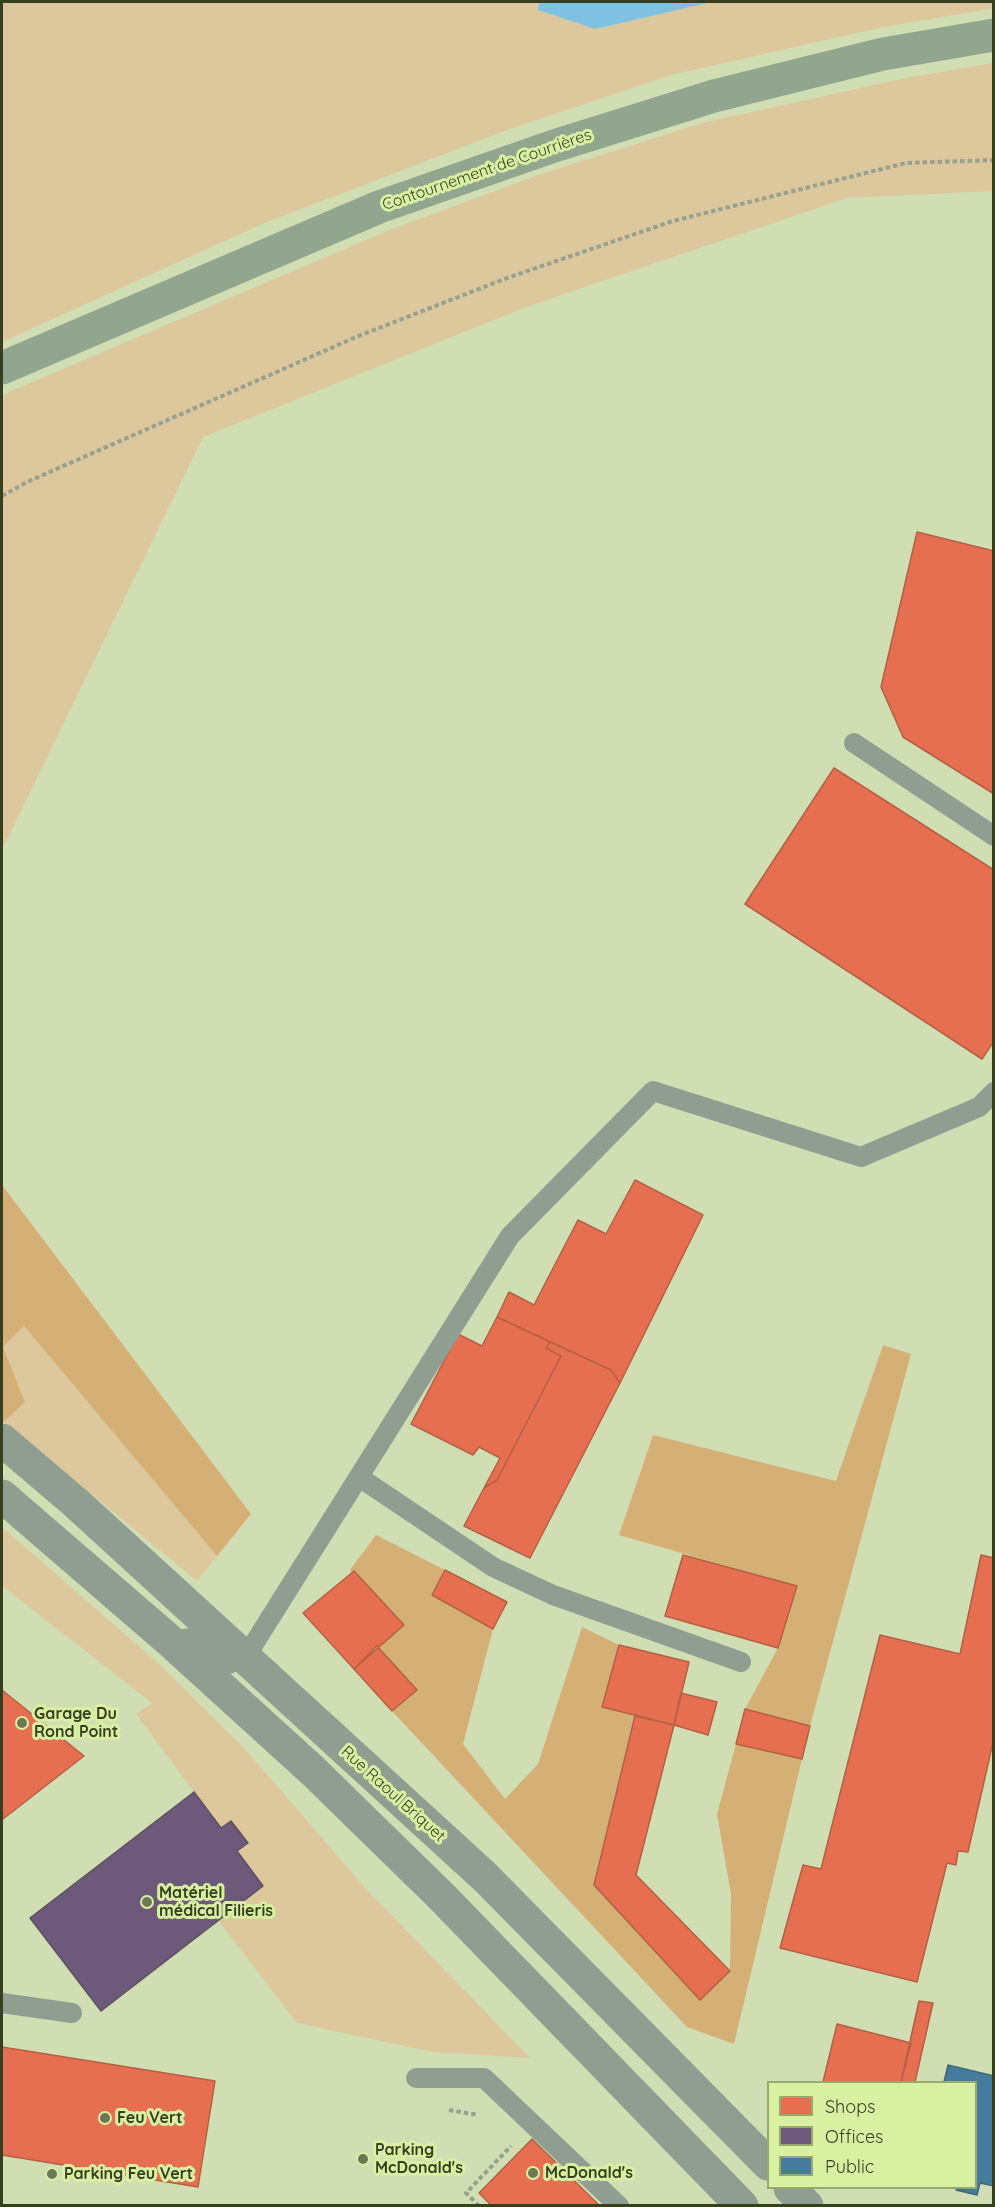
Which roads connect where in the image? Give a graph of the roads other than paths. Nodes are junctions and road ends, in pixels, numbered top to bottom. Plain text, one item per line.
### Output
1 (993, 35) edge
2 (2, 368) edge
3 (855, 743) dead end
4 (993, 836) edge
5 (993, 1092) edge
6 (2, 1440) edge
7 (359, 1477) junction
8 (2, 1496) edge
9 (170, 1641) junction
10 (244, 1658) junction
11 (741, 1662) dead end
12 (2, 2003) edge
13 (72, 2013) dead end
14 (416, 2078) dead end
15 (668, 2131) junction
16 (767, 2163) edge
17 (792, 2189) edge
18 (619, 2205) edge
19 (712, 2205) edge
20 (742, 2205) edge
21 (807, 2205) edge

1 - 2 main road, Contournement de Courrières
3 - 4 lane
5 - 7 lane
6 - 10 street, Rue Raoul Briquet
7 - 10 lane
7 - 11 lane
8 - 9 street
9 - 10 lane
9 - 15 street
10 - 16 street, Rue Raoul Briquet
12 - 13 lane
14 - 18 lane
15 - 19 street
15 - 20 street
17 - 21 street

